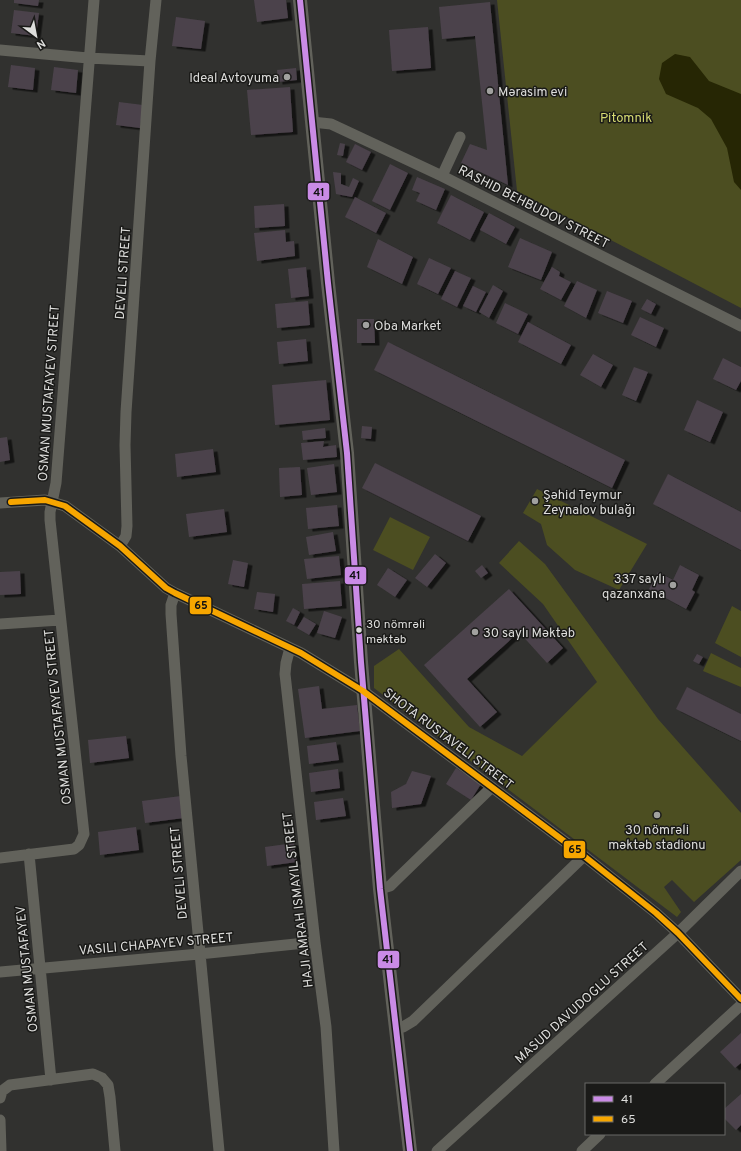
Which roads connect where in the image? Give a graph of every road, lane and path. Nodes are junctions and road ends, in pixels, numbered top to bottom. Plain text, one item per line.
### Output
1 (94, 0) edge
2 (156, 0) edge
3 (300, 0) edge
4 (0, 50) edge
5 (88, 58) junction
6 (150, 61) junction
7 (312, 122) junction
8 (460, 137) dead end
9 (442, 176) junction
10 (741, 326) edge
11 (52, 502) junction
12 (0, 503) edge
13 (120, 546) junction
14 (175, 593) junction
15 (60, 620) junction
16 (0, 624) edge
17 (290, 648) junction
18 (363, 691) junction
19 (492, 787) junction
20 (29, 854) junction
21 (584, 856) junction
22 (0, 858) edge
23 (741, 871) edge
24 (380, 889) junction
25 (678, 933) junction
26 (315, 942) junction
27 (199, 954) junction
28 (40, 968) junction
29 (0, 972) edge
30 (741, 999) edge
31 (741, 1005) edge
32 (396, 1029) junction
33 (51, 1080) junction
34 (656, 1083) edge
35 (0, 1098) edge
36 (0, 1120) edge
37 (599, 1135) edge
38 (1, 1151) edge
39 (115, 1151) edge
40 (219, 1151) edge
41 (334, 1151) edge
42 (410, 1151) edge
43 (437, 1151) edge
44 (582, 1151) edge

1 - 5 street, OSMAN MUSTAFAYEV STREET
2 - 6 street, DEVELI STREET
3 - 7 street
4 - 5 street
5 - 6 street
5 - 11 street, OSMAN MUSTAFAYEV STREET
6 - 13 street, DEVELI STREET
7 - 9 street, RASHID BEHBUDOV STREET
7 - 18 street
8 - 9 street
9 - 10 street, RASHID BEHBUDOV STREET
11 - 12 street, SHOTA RUSTAVELI STREET
11 - 13 street, SHOTA RUSTAVELI STREET
11 - 15 street, OSMAN MUSTAFAYEV STREET
13 - 14 street, SHOTA RUSTAVELI STREET
14 - 17 street, SHOTA RUSTAVELI STREET
14 - 27 street, DEVELI STREET
15 - 16 street
15 - 20 street, OSMAN MUSTAFAYEV STREET
17 - 18 street, SHOTA RUSTAVELI STREET
17 - 26 street, HAJI AMRAH ISMAYIL STREET
18 - 19 street, SHOTA RUSTAVELI STREET
18 - 24 street
19 - 21 street, SHOTA RUSTAVELI STREET
19 - 24 street
20 - 22 street
20 - 28 street, OSMAN MUSTAFAYEV
21 - 25 street, SHOTA RUSTAVELI STREET
21 - 32 street
23 - 25 street, MASUD DAVUDOGLU STREET
24 - 32 street
25 - 30 street, SHOTA RUSTAVELI STREET
25 - 43 street, MASUD DAVUDOGLU STREET
26 - 27 street, VASILI CHAPAYEV STREET
26 - 41 street, HAJI AMRAH ISMAYIL STREET
27 - 28 street, VASILI CHAPAYEV STREET
27 - 40 street, DEVELI STREET
28 - 29 street, VASILI CHAPAYEV STREET
28 - 33 street, OSMAN MUSTAFAYEV
31 - 34 street
32 - 42 street
33 - 35 street
33 - 39 street
36 - 38 street
37 - 44 street

